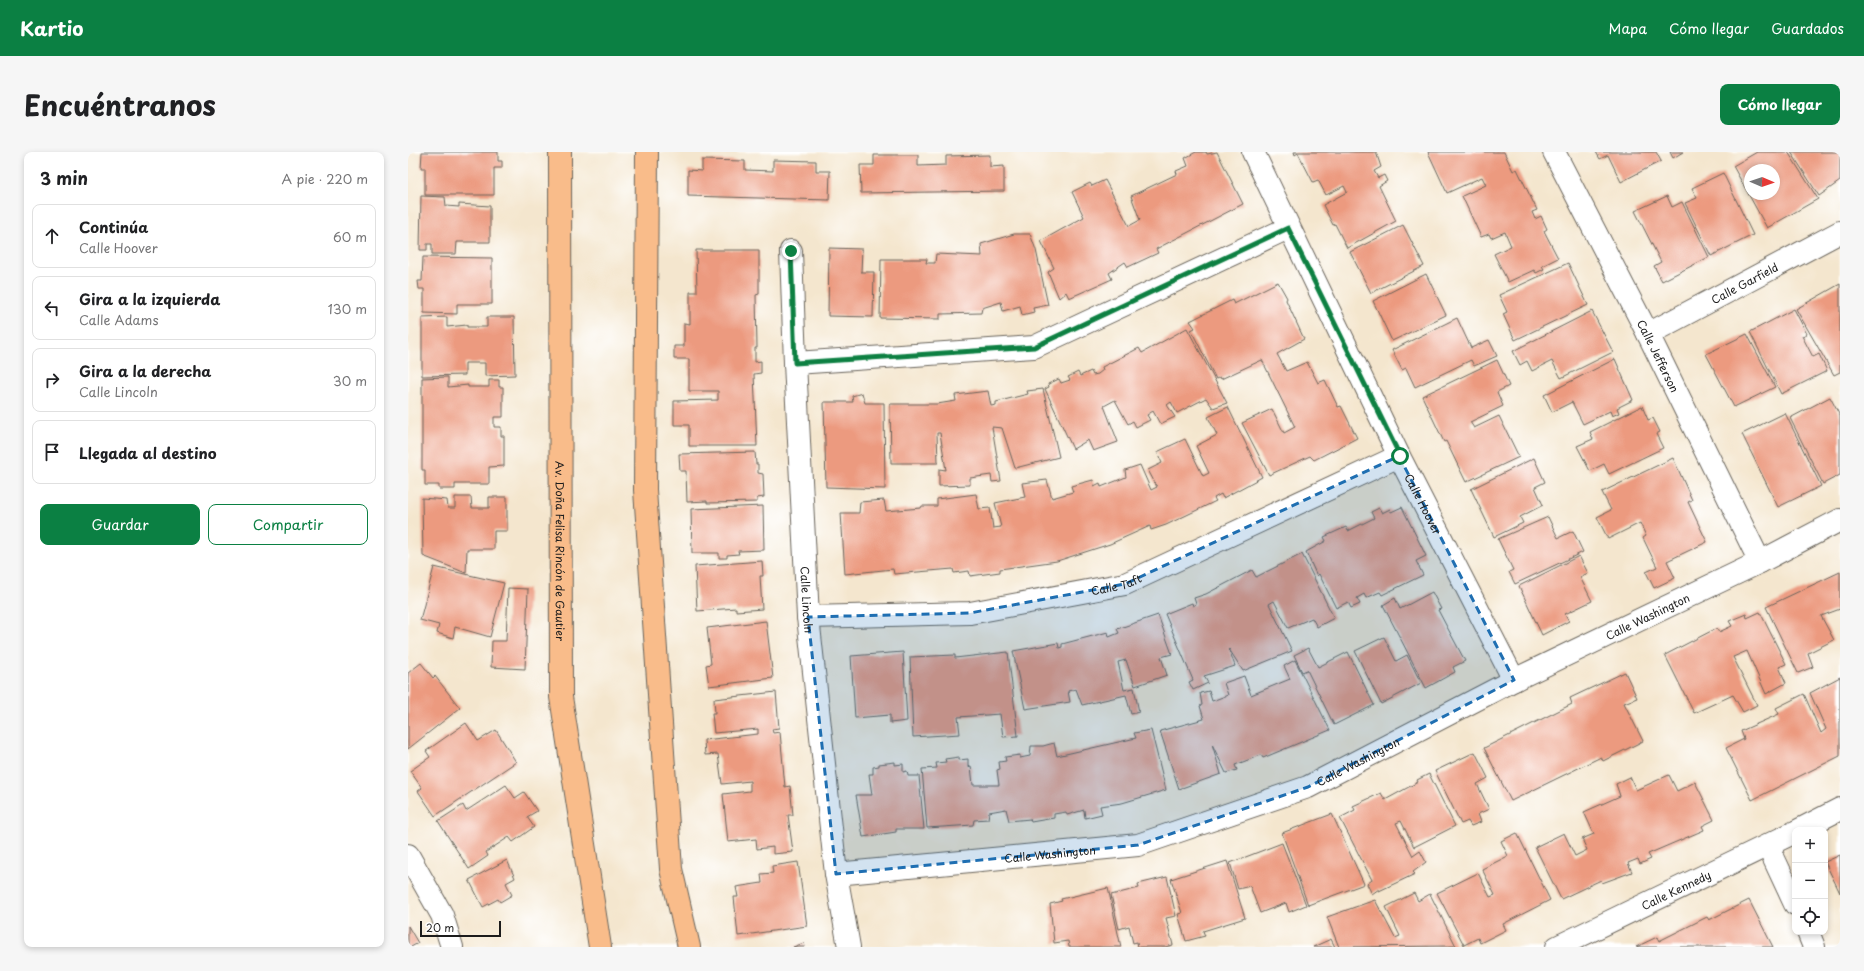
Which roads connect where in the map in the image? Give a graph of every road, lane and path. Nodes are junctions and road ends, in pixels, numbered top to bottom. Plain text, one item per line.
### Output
1 (560, 152) edge
2 (647, 152) edge
3 (1253, 152) edge
4 (1554, 152) edge
5 (1288, 228) junction
6 (1840, 232) edge
7 (791, 251) dead end
8 (1648, 334) junction
9 (795, 363) junction
10 (1400, 456) junction
11 (1840, 520) edge
12 (1760, 562) junction
13 (808, 618) junction
14 (1514, 680) junction
15 (1840, 809) edge
16 (1805, 827) edge
17 (1792, 834) edge
18 (1768, 846) junction
19 (408, 855) edge
20 (836, 874) junction
21 (1793, 899) edge
22 (1809, 935) edge
23 (452, 947) edge
24 (600, 947) edge
25 (689, 947) edge
26 (849, 947) edge
27 (1557, 947) edge
28 (1814, 947) edge

1 - 24 main road, Av. Doña Felisa Rincón de Gautier
2 - 25 main road
3 - 5 street, Calle Hoover
4 - 8 street, Calle Jefferson
5 - 9 street
5 - 10 street, Calle Hoover
6 - 8 street, Calle Garfield
7 - 9 street, Calle Lincoln
8 - 12 street, Calle Jefferson
9 - 13 street, Calle Lincoln
10 - 13 street, Calle Taft
10 - 14 street, Calle Hoover
11 - 12 street, Calle Washington
12 - 14 street, Calle Washington
13 - 20 street, Calle Lincoln
14 - 20 street, Calle Washington
15 - 16 street
17 - 18 street, Calle Kennedy
18 - 21 street
18 - 27 street, Calle Kennedy
19 - 23 street
20 - 26 street, Calle Lincoln
22 - 28 street

